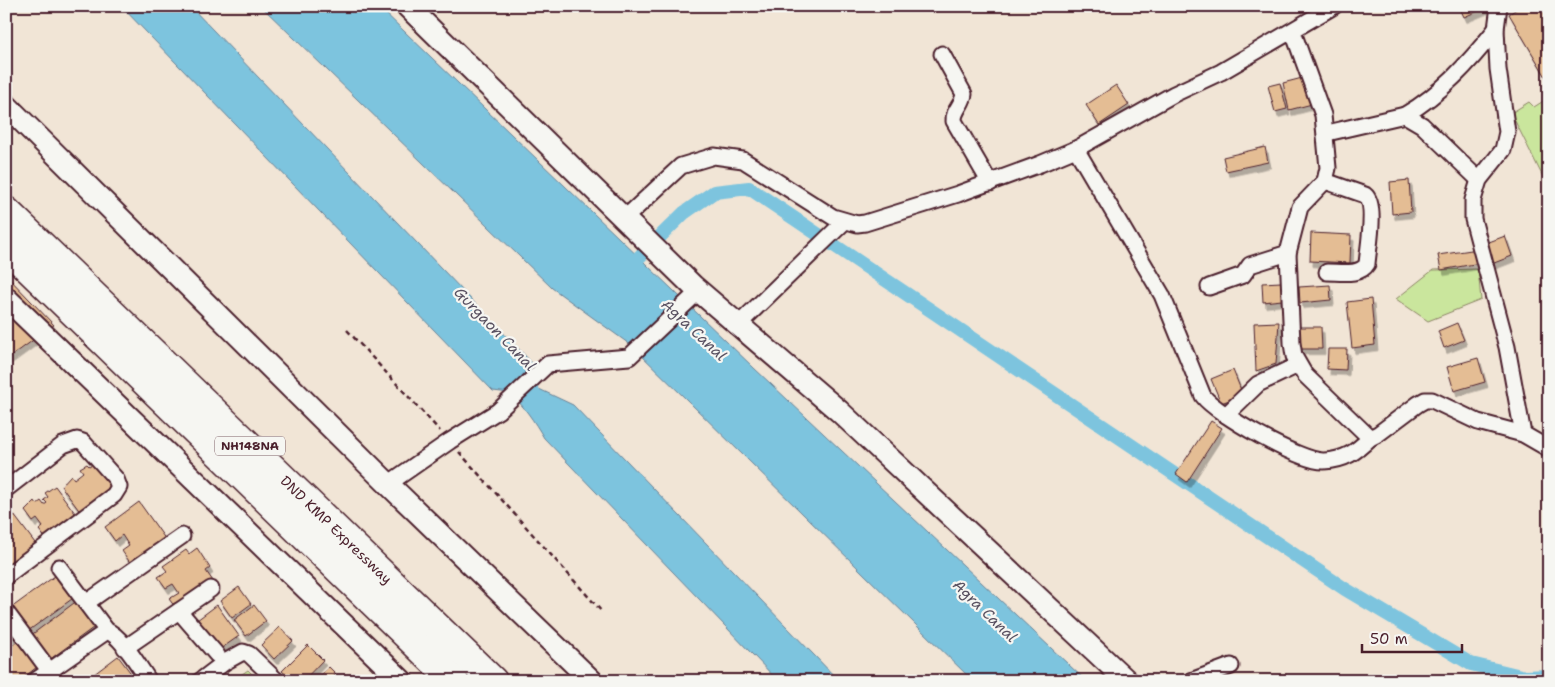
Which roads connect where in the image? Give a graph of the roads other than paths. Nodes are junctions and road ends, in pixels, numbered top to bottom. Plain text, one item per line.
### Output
1 (407, 6) edge
2 (1334, 6) edge
3 (1498, 6) edge
4 (1496, 29) junction
5 (1293, 32) junction
6 (942, 54) dead end
7 (6, 105) edge
8 (1405, 115) junction
9 (1327, 132) junction
10 (1076, 149) junction
11 (1479, 180) junction
12 (1325, 181) junction
13 (990, 183) junction
14 (6, 211) edge
15 (624, 219) junction
16 (845, 221) junction
17 (6, 247) edge
18 (1288, 253) junction
19 (1327, 272) dead end
20 (1209, 287) dead end
21 (699, 291) junction
22 (6, 298) edge
23 (738, 325) junction
24 (1298, 365) junction
25 (1226, 415) junction
26 (1523, 434) junction
27 (1370, 438) junction
28 (1549, 449) edge
29 (388, 484) junction
30 (6, 489) edge
31 (182, 536) dead end
32 (59, 567) dead end
33 (6, 576) edge
34 (211, 589) dead end
35 (86, 603) junction
36 (179, 610) junction
37 (6, 612) edge
38 (106, 631) junction
39 (125, 648) junction
40 (217, 655) dead end
41 (1230, 666) dead end
42 (53, 676) edge
43 (35, 681) edge
44 (149, 681) edge
45 (200, 681) edge
46 (277, 681) edge
47 (402, 681) edge
48 (454, 681) edge
49 (493, 681) edge
50 (592, 681) edge
51 (1128, 681) edge
52 (1191, 681) edge

1 - 15 street
2 - 5 street
3 - 4 street
4 - 8 street
4 - 11 street
5 - 9 street
5 - 10 street
6 - 13 street
7 - 29 street
8 - 9 street
8 - 11 street
9 - 12 street
10 - 13 street
10 - 25 street
11 - 26 street
12 - 18 street
12 - 19 street
13 - 16 street
14 - 49 highway, DND KMP Expressway / NH148NA
15 - 16 street
15 - 21 street
16 - 23 street
17 - 48 highway, DND KMP Expressway / NH148NA
18 - 20 street
18 - 24 street
21 - 23 street
21 - 29 street
22 - 47 street
23 - 51 street
24 - 25 street
24 - 27 street
25 - 27 street
26 - 27 street
26 - 28 street
29 - 50 street
30 - 33 street
31 - 35 street
32 - 35 street
34 - 36 street
35 - 38 street
36 - 39 street
36 - 40 street
37 - 42 street
38 - 39 street
38 - 42 street
39 - 44 street
41 - 52 street
42 - 43 street
45 - 46 street

